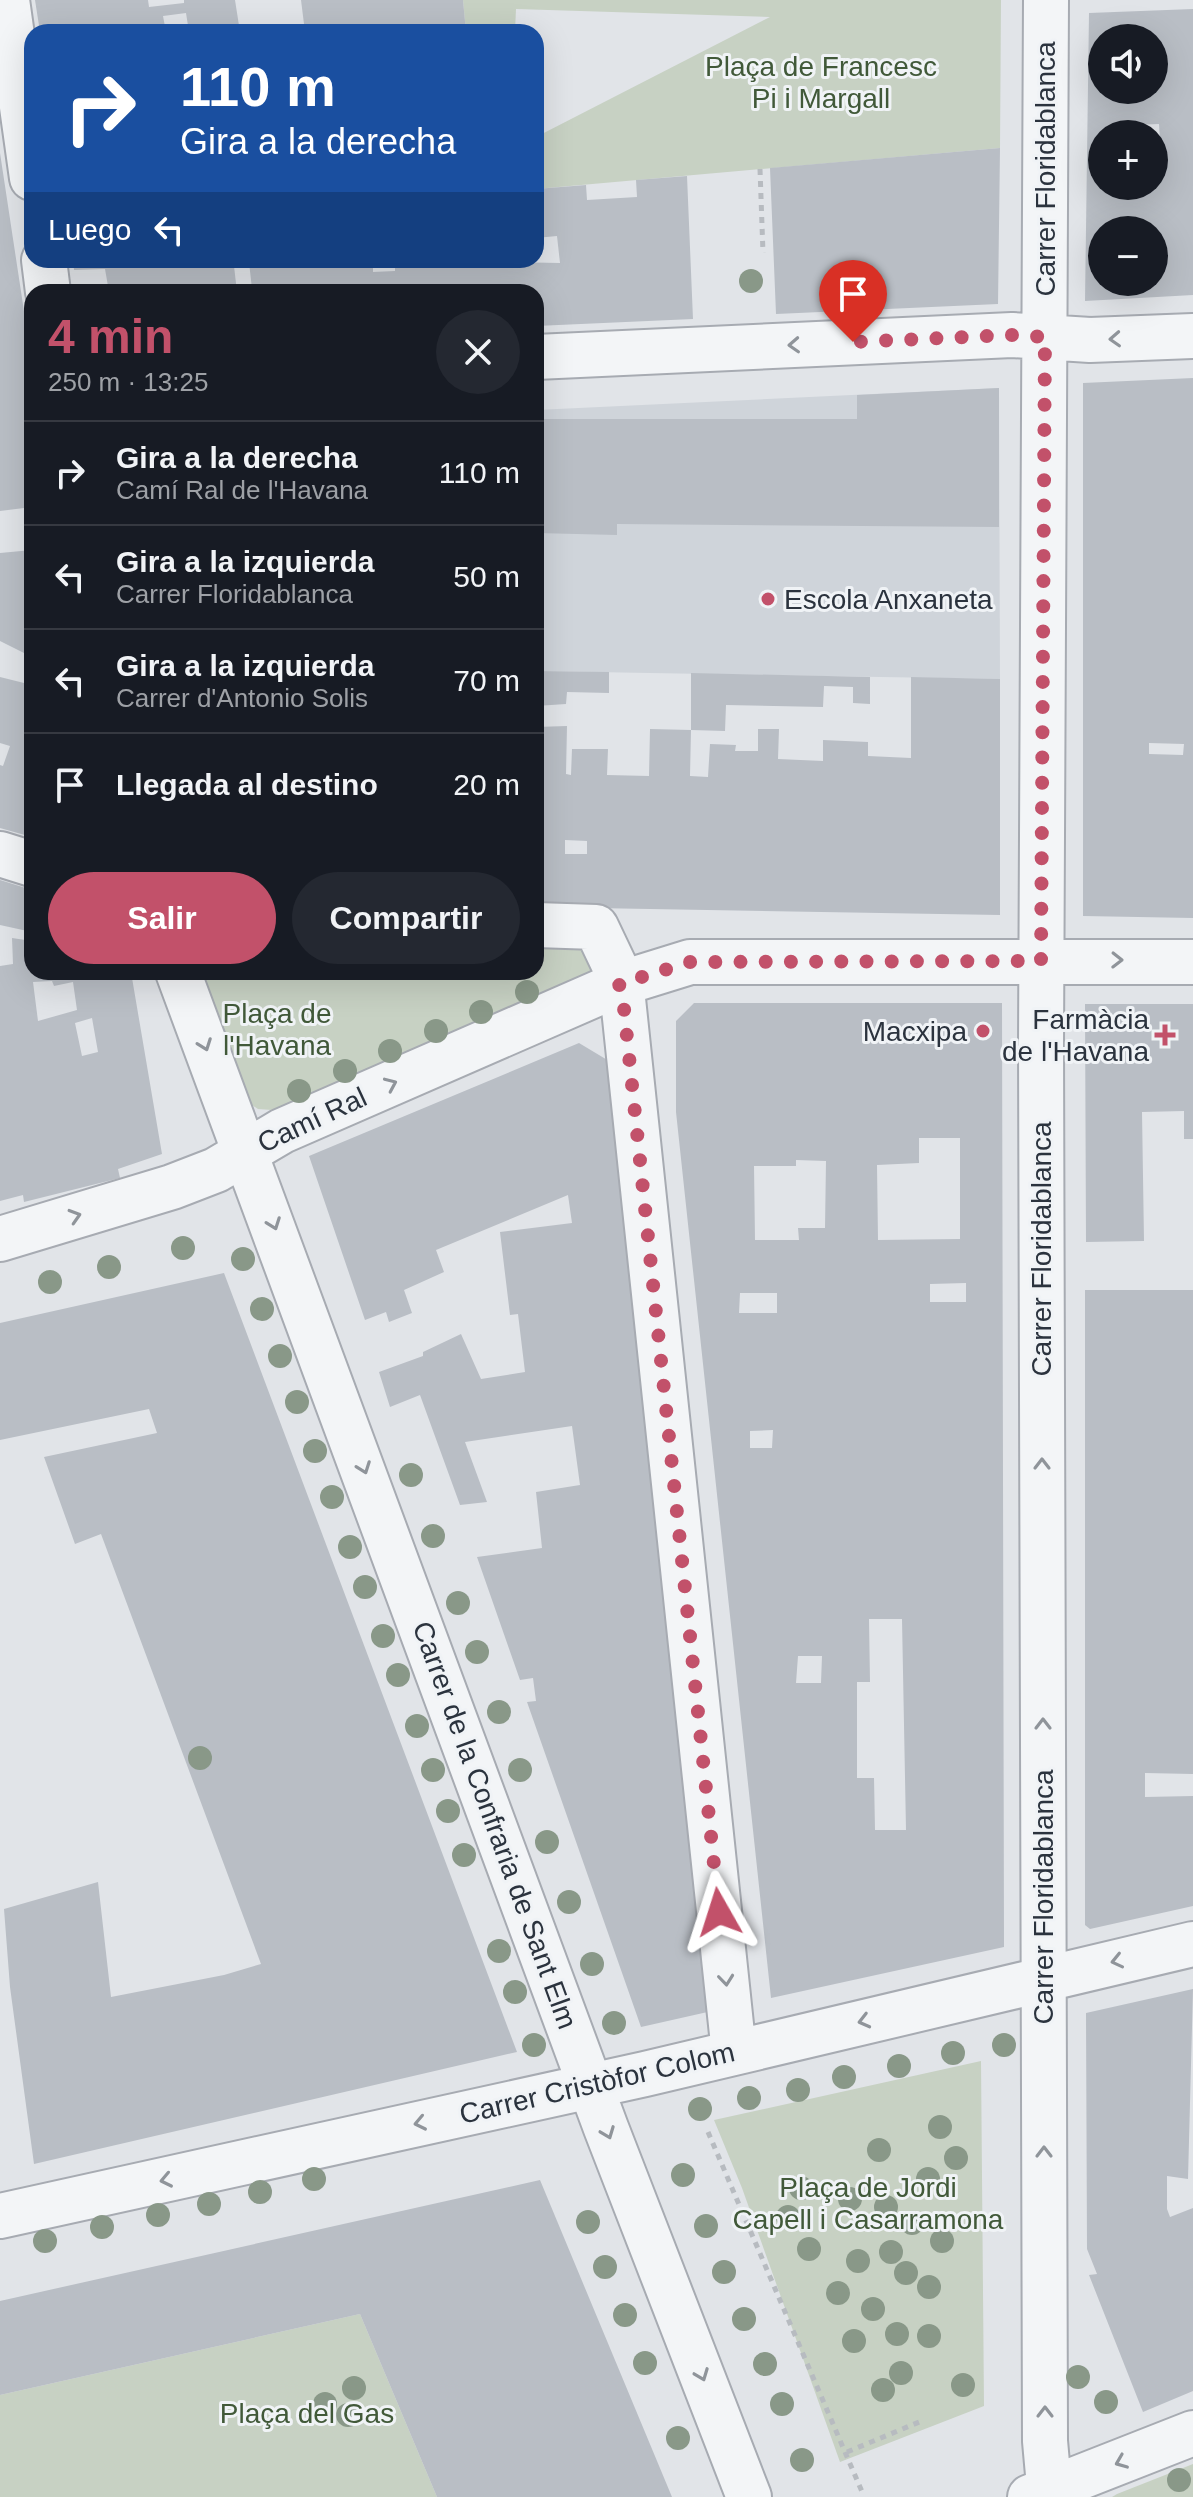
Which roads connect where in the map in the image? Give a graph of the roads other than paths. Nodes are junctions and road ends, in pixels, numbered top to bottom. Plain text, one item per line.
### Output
1 (7, 0) edge
2 (1046, 0) edge
3 (24, 121) edge
4 (1193, 336) edge
5 (1045, 337) junction
6 (544, 357) edge
7 (0, 854) edge
8 (24, 862) edge
9 (544, 925) edge
10 (1041, 961) junction
11 (1193, 962) edge
12 (181, 980) edge
13 (619, 984) junction
14 (247, 1151) junction
15 (0, 1239) edge
16 (1193, 1944) edge
17 (1044, 1978) junction
18 (734, 2053) junction
19 (590, 2086) junction
20 (0, 2216) edge
21 (1193, 2433) edge
22 (1043, 2495) edge
23 (749, 2497) edge

1 - 3 street
2 - 5 street, Carrer Floridablanca
4 -> 5 street
5 -> 6 street
5 - 10 street, Carrer Floridablanca
7 - 8 street
9 - 13 street
10 -> 11 street, Camí Ral
10 - 13 street, Camí Ral
17 -> 10 street, Carrer Floridablanca
12 -> 14 street, Carrer de la Confraria de Sant Elm
14 -> 13 street, Camí Ral
13 -> 18 street
15 -> 14 street, Camí Ral
14 -> 19 street, Carrer de la Confraria de Sant Elm
16 -> 17 street, Carrer Cristòfor Colom
17 -> 18 street, Carrer Cristòfor Colom
22 -> 17 street, Carrer Floridablanca
18 - 19 street, Carrer Cristòfor Colom
19 -> 20 street, Carrer Cristòfor Colom
19 -> 23 street, Carrer de la Confraria de Sant Elm
21 -> 22 street

